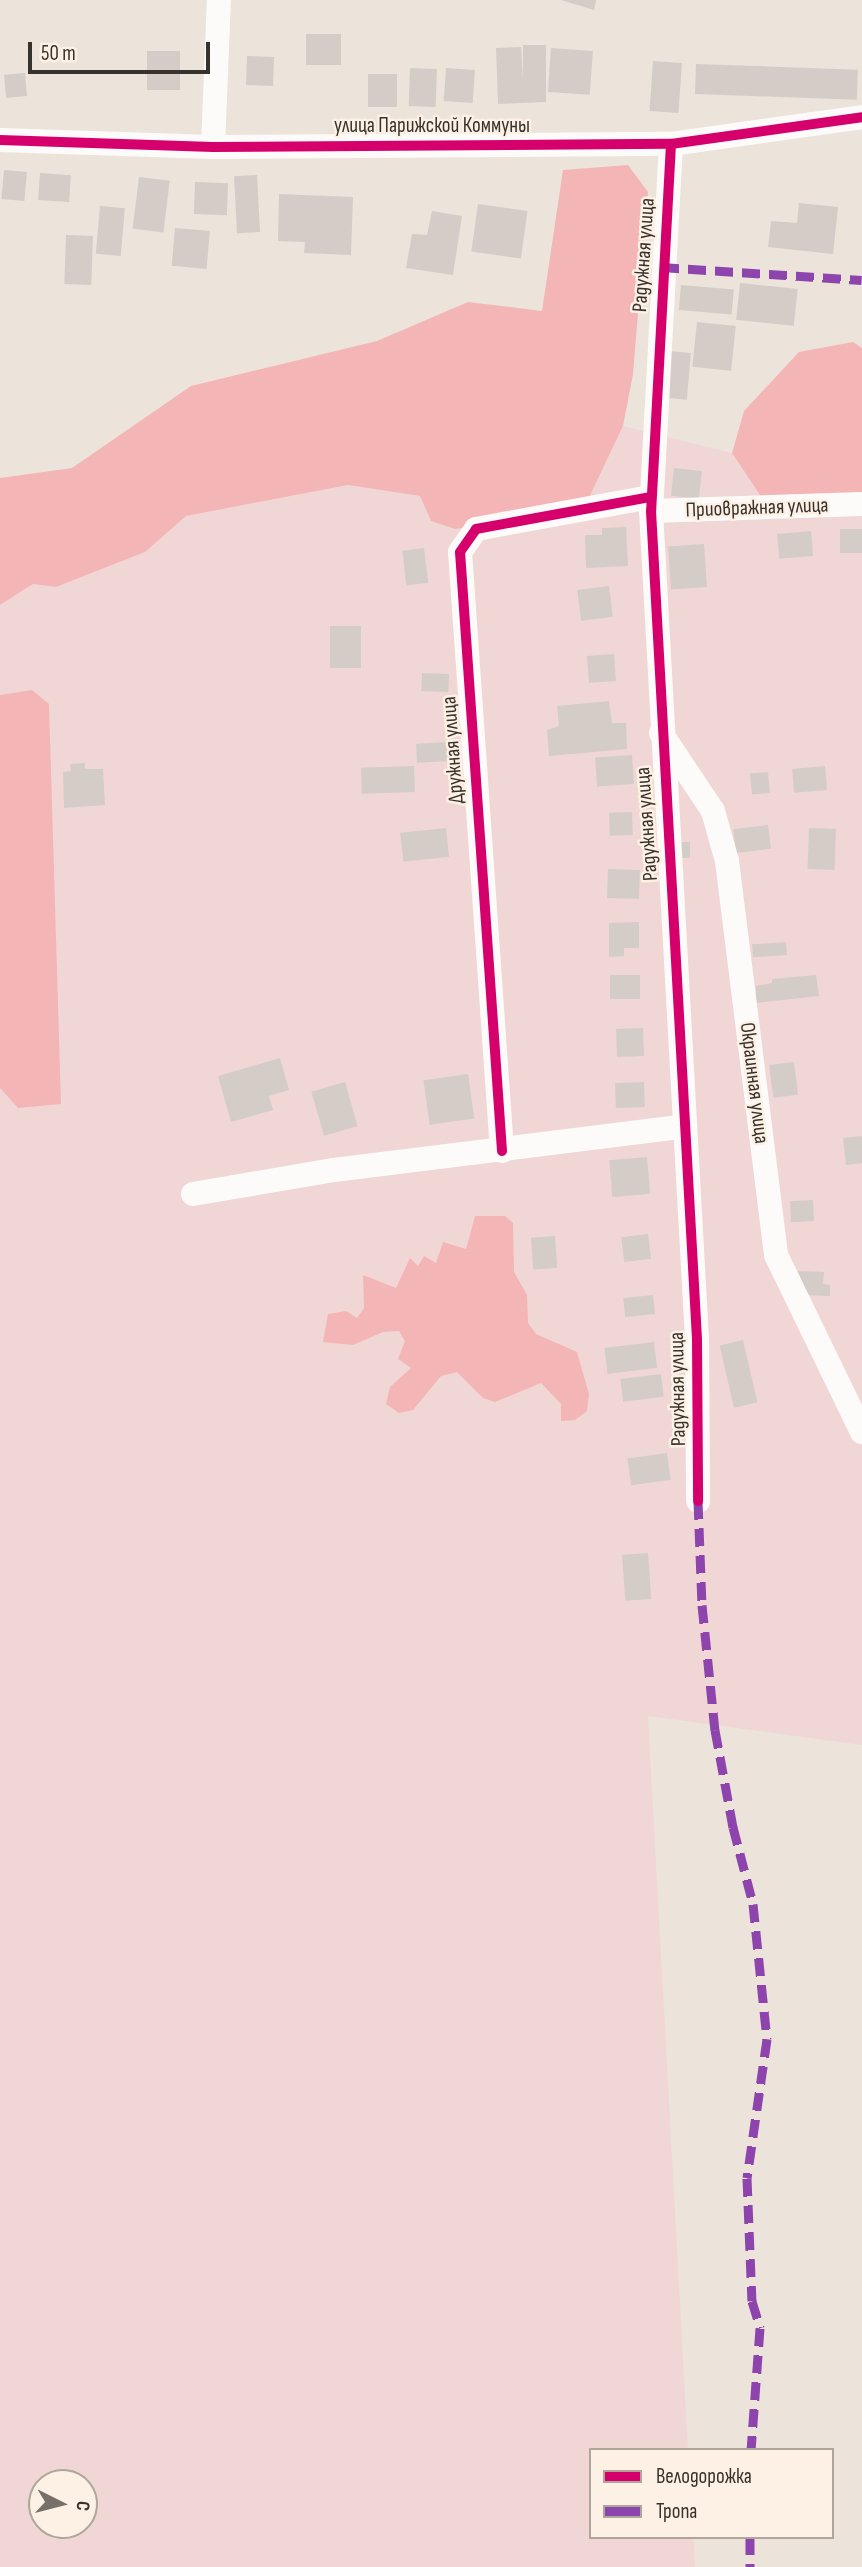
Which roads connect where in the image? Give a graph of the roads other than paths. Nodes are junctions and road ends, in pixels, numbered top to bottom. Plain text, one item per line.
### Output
1 (219, 0) edge
2 (862, 117) edge
3 (0, 140) edge
4 (671, 144) junction
5 (213, 147) junction
6 (651, 504) junction
7 (862, 504) edge
8 (661, 732) junction
9 (685, 1126) junction
10 (502, 1152) junction
11 (193, 1195) dead end
12 (862, 1432) edge
13 (698, 1501) dead end

1 - 5 street
2 - 4 street, улица Парижской Коммуны
3 - 5 street, улица Парижской Коммуны
4 - 5 street, улица Парижской Коммуны
4 - 6 street, Радужная улица
6 - 7 street, Приовражная улица
6 - 8 street, Радужная улица
6 - 10 street, Дружная улица
8 - 9 street, Радужная улица
8 - 12 street, Окраинная улица
9 - 10 street
9 - 13 street, Радужная улица
10 - 11 street

